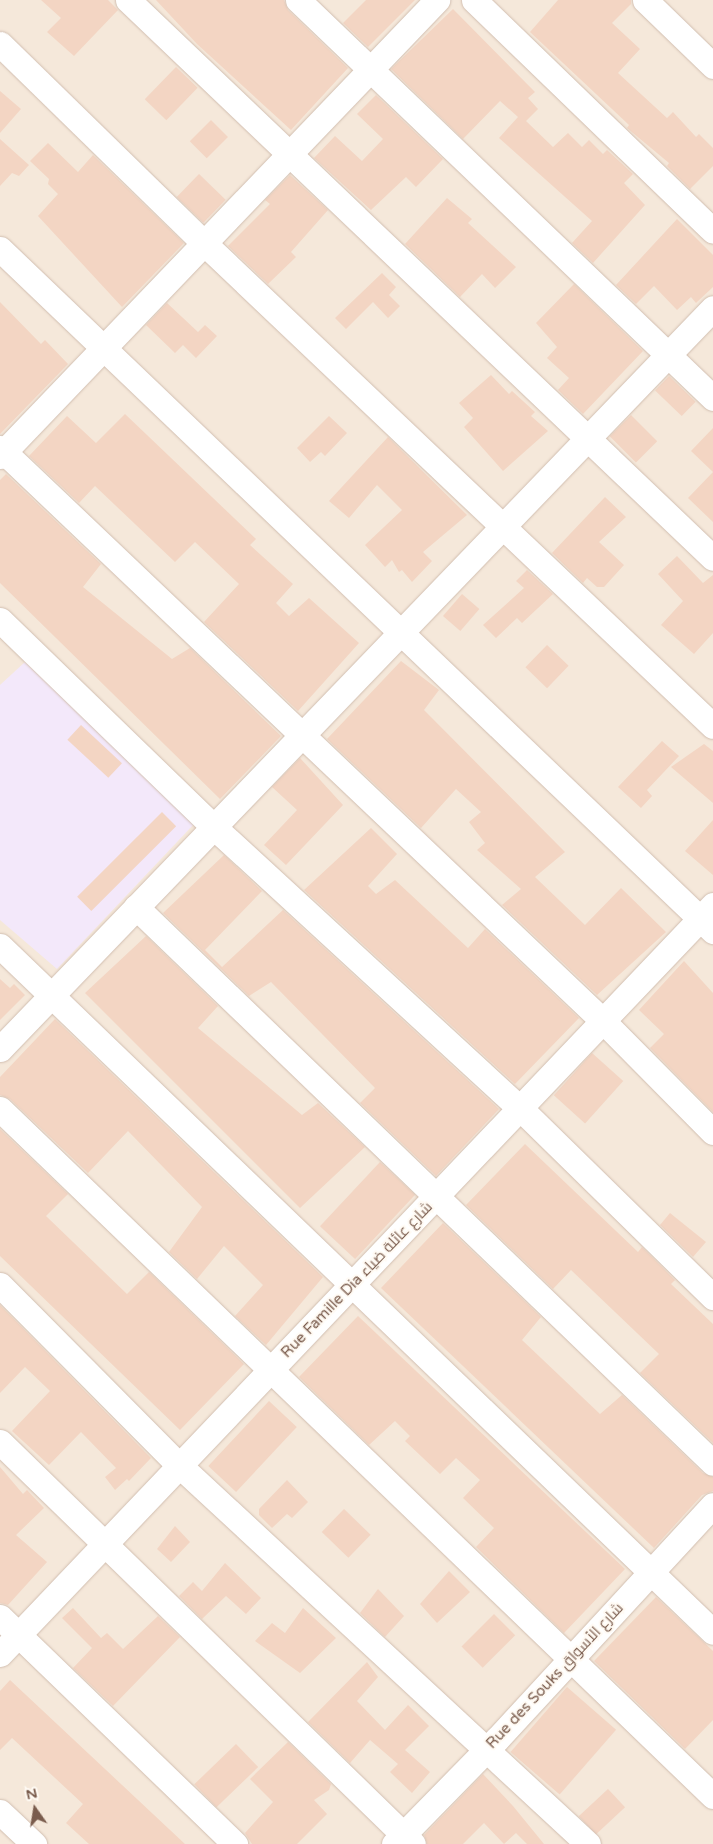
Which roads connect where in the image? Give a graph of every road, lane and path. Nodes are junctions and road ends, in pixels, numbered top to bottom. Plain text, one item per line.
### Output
1 (128, 0) edge
2 (298, 0) edge
3 (437, 0) edge
4 (474, 0) edge
5 (644, 0) edge
6 (0, 44) edge
7 (713, 66) edge
8 (371, 69) junction
9 (290, 154) junction
10 (713, 231) edge
11 (205, 244) junction
12 (0, 249) edge
13 (713, 308) edge
14 (103, 350) junction
15 (668, 355) junction
16 (713, 398) edge
17 (586, 439) junction
18 (1, 452) edge
19 (502, 525) junction
20 (713, 558) edge
21 (0, 620) edge
22 (399, 631) junction
23 (713, 726) edge
24 (300, 737) junction
25 (215, 828) junction
26 (136, 907) junction
27 (709, 919) edge
28 (0, 946) edge
29 (52, 995) junction
30 (603, 1021) junction
31 (0, 1048) edge
32 (0, 1109) edge
33 (521, 1109) junction
34 (713, 1132) edge
35 (438, 1196) junction
36 (352, 1284) junction
37 (0, 1285) edge
38 (713, 1297) edge
39 (271, 1369) junction
40 (0, 1442) edge
41 (713, 1463) edge
42 (180, 1466) junction
43 (713, 1505) edge
44 (105, 1544) junction
45 (650, 1573) junction
46 (0, 1617) edge
47 (713, 1632) edge
48 (19, 1634) junction
49 (0, 1654) edge
50 (571, 1659) junction
51 (487, 1748) junction
52 (713, 1796) edge
53 (0, 1812) edge
54 (403, 1841) edge
55 (34, 1844) edge
56 (236, 1844) edge
57 (588, 1844) edge

1 - 9 street
2 - 8 street
3 - 8 street
4 - 10 street
5 - 7 street
6 - 11 street
8 - 9 street
8 - 15 street
9 - 11 street
9 - 17 street
11 - 14 street
11 - 19 street
12 - 14 street
13 - 15 street
14 - 18 street
14 - 22 street
15 - 16 street
15 - 17 street
17 - 19 street
17 - 20 street
18 - 24 street
19 - 22 street
19 - 23 street
21 - 25 street
22 - 24 street
22 - 27 street
24 - 25 street
24 - 30 street
25 - 26 street
25 - 33 street
26 - 29 street
26 - 35 street
27 - 30 street, Rue Famille Dia شارع عائلة ضياء
28 - 29 street
29 - 31 street
29 - 36 street
30 - 33 street, Rue Famille Dia شارع عائلة ضياء
30 - 34 street
32 - 39 street
33 - 35 street, Rue Famille Dia شارع عائلة ضياء
33 - 38 street
35 - 36 street, Rue Famille Dia شارع عائلة ضياء
35 - 41 street
36 - 39 street, Rue Famille Dia شارع عائلة ضياء
36 - 45 street
37 - 42 street
39 - 42 street, Rue Famille Dia شارع عائلة ضياء
39 - 50 street
40 - 44 street
42 - 44 street, Rue Famille Dia شارع عائلة ضياء
42 - 51 street
43 - 45 street, Rue des Souks شارع الأسواق
44 - 48 street, Rue Famille Dia شارع عائلة ضياء
44 - 54 street
45 - 47 street
45 - 50 street, Rue des Souks شارع الأسواق
46 - 48 street
48 - 49 street, Rue Famille Dia شارع عائلة ضياء
48 - 56 street
50 - 51 street, Rue des Souks شارع الأسواق
50 - 52 street
51 - 54 street, Rue des Souks شارع الأسواق
51 - 57 street
53 - 55 street

